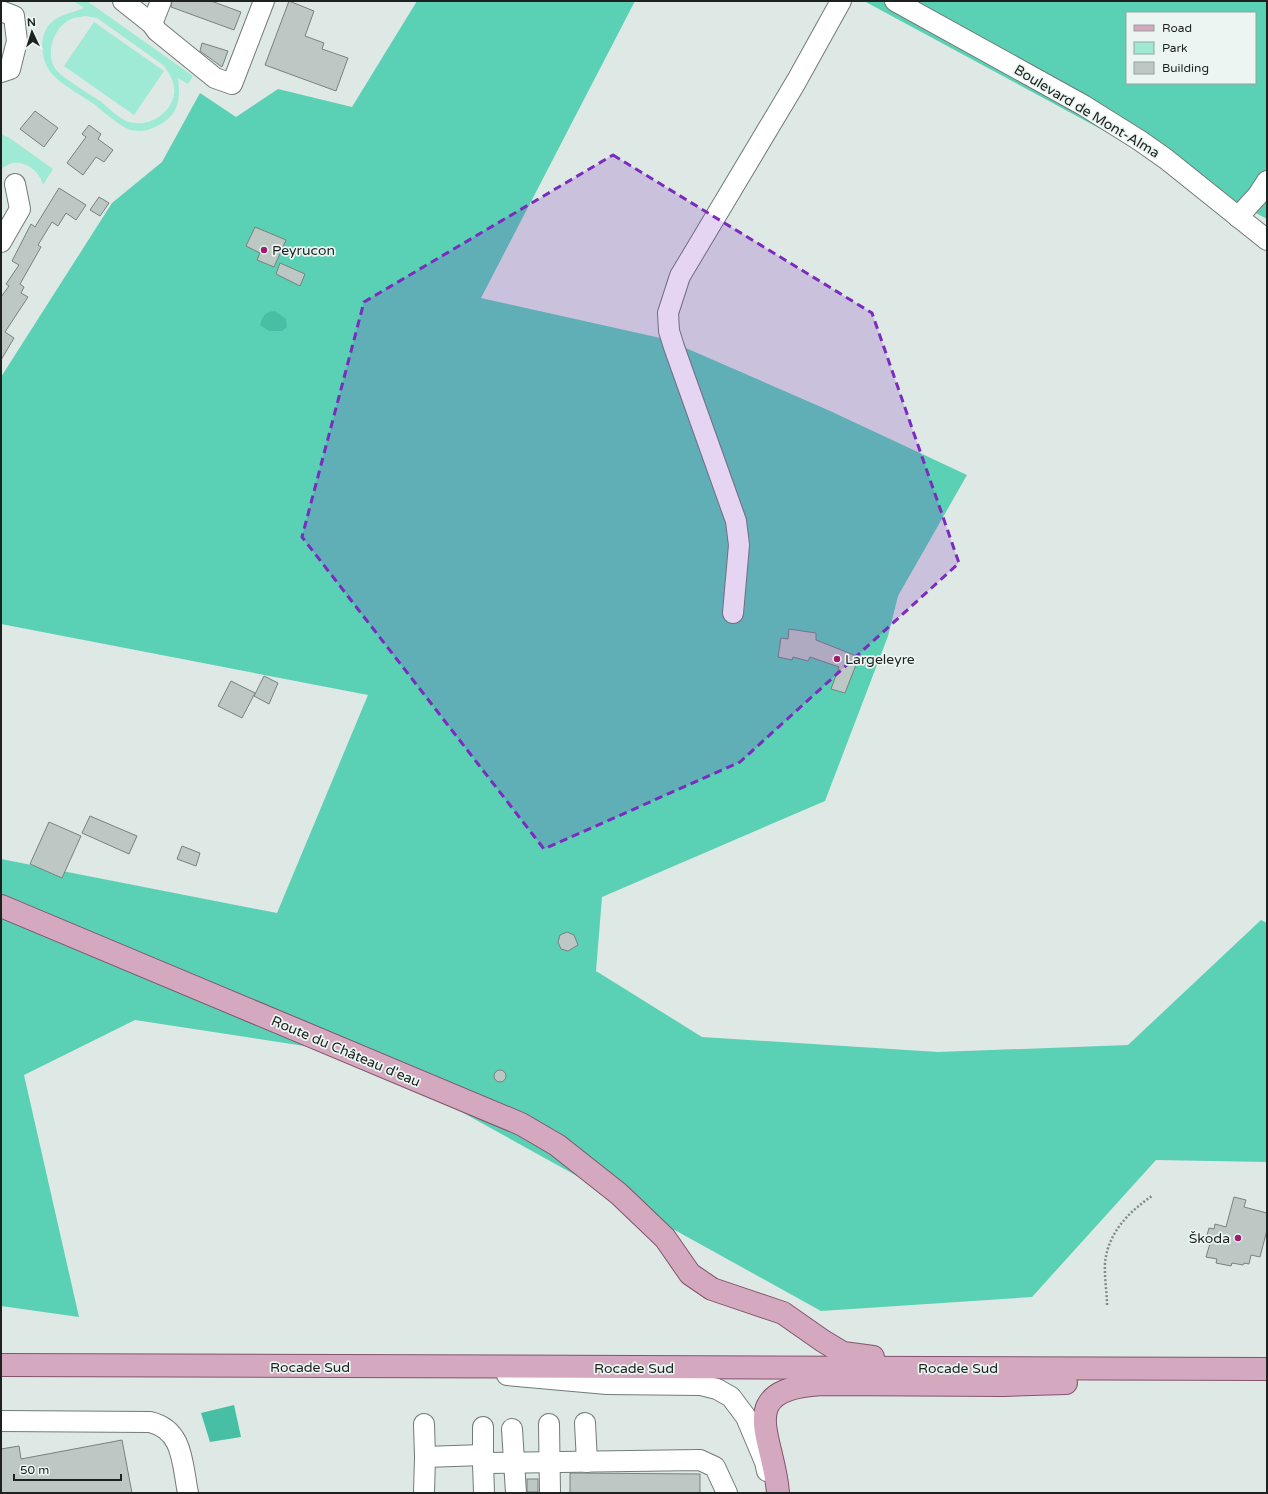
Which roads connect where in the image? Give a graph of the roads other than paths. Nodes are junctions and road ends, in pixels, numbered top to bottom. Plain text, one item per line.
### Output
1 (123, 1) edge
2 (161, 1) edge
3 (264, 1) edge
4 (841, 1) edge
5 (895, 1) edge
6 (1, 11) edge
7 (152, 24) junction
8 (1, 72) edge
9 (1267, 180) edge
10 (15, 184) dead end
11 (1238, 217) junction
12 (1267, 240) edge
13 (1, 242) edge
14 (733, 613) dead end
15 (1, 906) edge
16 (1, 1365) edge
17 (403, 1367) junction
18 (1030, 1368) junction
19 (1267, 1370) edge
20 (1, 1421) edge
21 (585, 1423) dead end
22 (424, 1424) dead end
23 (549, 1424) dead end
24 (483, 1427) dead end
25 (512, 1429) dead end
26 (424, 1457) junction
27 (483, 1459) junction
28 (550, 1462) junction
29 (587, 1462) junction
30 (515, 1463) junction
31 (188, 1493) edge
32 (424, 1493) edge
33 (484, 1493) edge
34 (516, 1493) edge
35 (550, 1493) edge
36 (727, 1493) edge
37 (772, 1493) edge
38 (778, 1493) edge

1 - 7 street
2 - 7 street
3 - 7 street
4 - 14 street
5 - 11 street, Boulevard de Mont-Alma
6 - 8 street
9 - 11 street
10 - 13 street
11 - 12 street, Boulevard de Mont-Alma
15 - 18 main road, Route du Château d'eau
16 - 17 main road, Rocade Sud
17 - 18 main road, Rocade Sud
17 - 37 street
18 - 19 main road, Rocade Sud
19 - 38 main road
20 - 31 street
21 - 29 street
22 - 26 street
23 - 28 street
24 - 27 street
25 - 30 street
26 - 27 street
26 - 32 street
27 - 30 street
27 - 33 street
28 - 29 street
28 - 30 street
28 - 35 street
29 - 36 street
30 - 34 street

